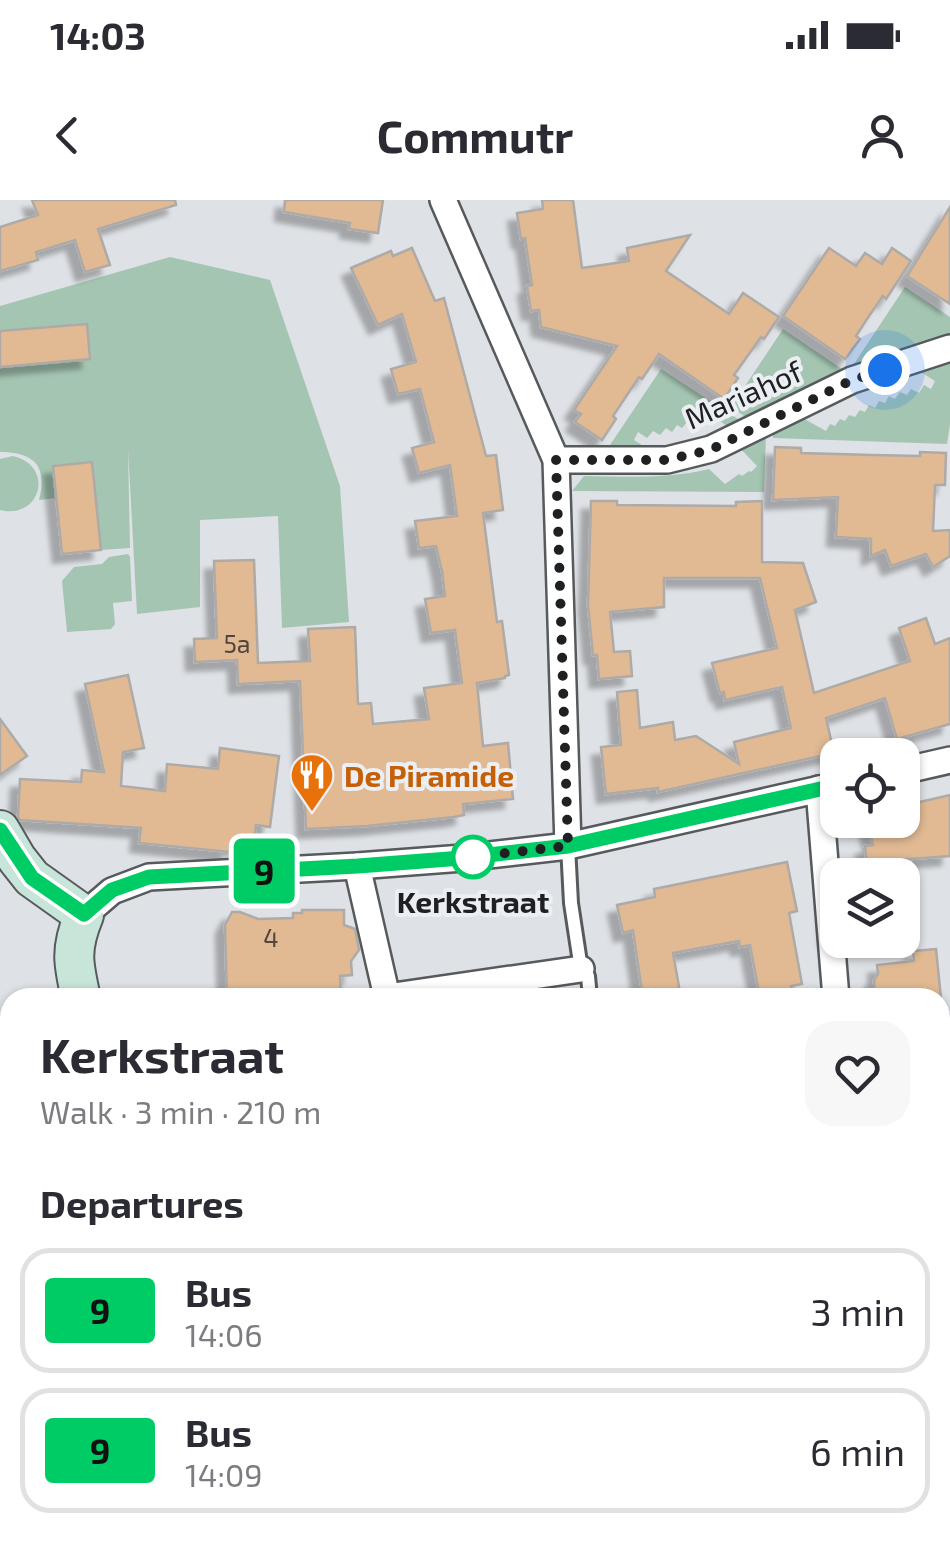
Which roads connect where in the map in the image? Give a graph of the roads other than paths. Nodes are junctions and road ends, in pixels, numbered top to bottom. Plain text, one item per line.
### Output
1 (443, 200) edge
2 (950, 348) edge
3 (556, 460) junction
4 (950, 760) edge
5 (920, 767) edge
6 (820, 789) edge
7 (0, 830) edge
8 (830, 838) edge
9 (568, 846) junction
10 (358, 866) junction
11 (84, 914) junction
12 (581, 969) junction
13 (79, 988) edge
14 (385, 988) edge
15 (449, 988) edge
16 (589, 988) edge
17 (836, 988) edge

1 - 3 street
2 - 3 street, Mariahof
3 - 9 street
4 - 5 street
6 - 9 street
7 - 11 street
8 - 17 street
9 - 10 street
9 - 12 lane
10 - 11 street
10 - 14 street
11 - 13 street
12 - 15 street
12 - 16 lane

